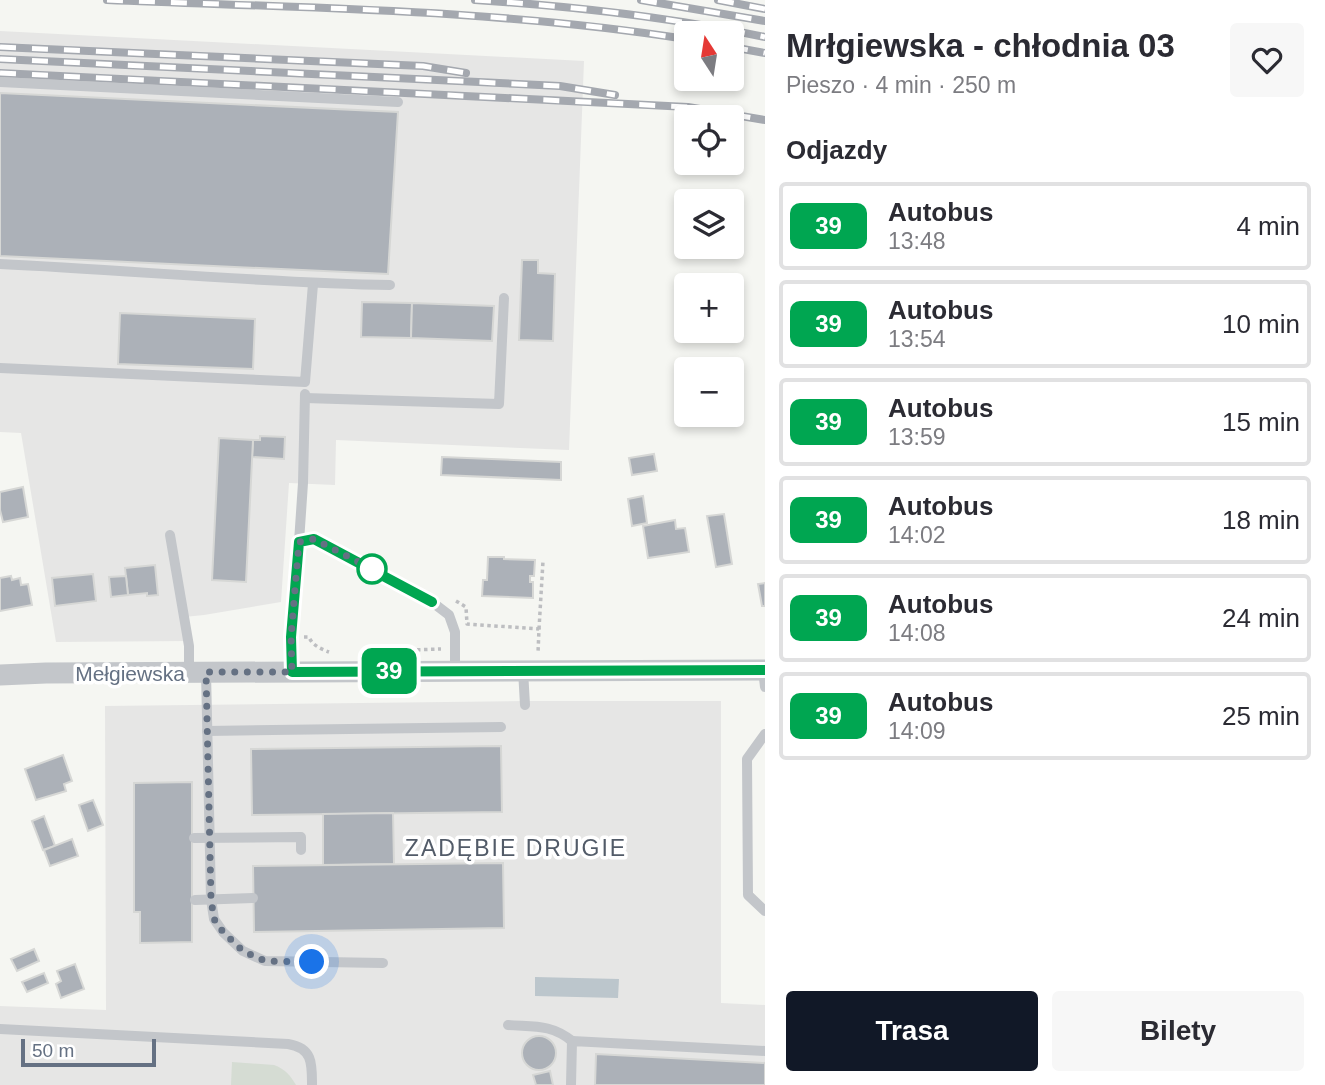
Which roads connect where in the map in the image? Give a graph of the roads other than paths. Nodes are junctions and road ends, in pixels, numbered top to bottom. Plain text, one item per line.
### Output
1 (0, 82) edge
2 (398, 103) dead end
3 (0, 264) edge
4 (313, 284) junction
5 (390, 285) dead end
6 (504, 298) dead end
7 (0, 368) edge
8 (305, 382) junction
9 (305, 398) junction
10 (170, 535) dead end
11 (299, 542) junction
12 (530, 664) junction
13 (456, 671) junction
14 (198, 672) junction
15 (292, 672) junction
16 (0, 675) edge
17 (764, 676) edge
18 (525, 705) dead end
19 (501, 727) dead end
20 (207, 731) junction
21 (765, 734) edge
22 (194, 838) dead end
23 (209, 838) junction
24 (301, 850) dead end
25 (253, 898) dead end
26 (211, 899) junction
27 (195, 900) dead end
28 (765, 911) edge
29 (383, 963) dead end
30 (508, 1025) dead end
31 (0, 1029) edge
32 (572, 1041) junction
33 (765, 1051) edge
34 (312, 1085) edge
35 (570, 1085) edge

1 - 2 lane
3 - 4 lane
4 - 5 lane
4 - 8 lane
6 - 9 lane
7 - 8 lane
8 - 9 lane
9 - 11 lane
10 - 14 lane
11 - 13 lane
11 - 15 lane
12 - 13 street, Mełgiewska
12 - 17 street, Mełgiewska
12 - 18 lane
13 - 15 street, Mełgiewska
14 - 15 street, Mełgiewska
14 - 16 street, Mełgiewska
14 - 20 lane
19 - 20 lane
20 - 23 lane
21 - 28 lane
22 - 23 lane
23 - 24 lane
23 - 26 lane
25 - 26 lane
26 - 27 lane
26 - 29 lane
30 - 32 lane
31 - 34 lane
32 - 33 lane
32 - 35 lane

